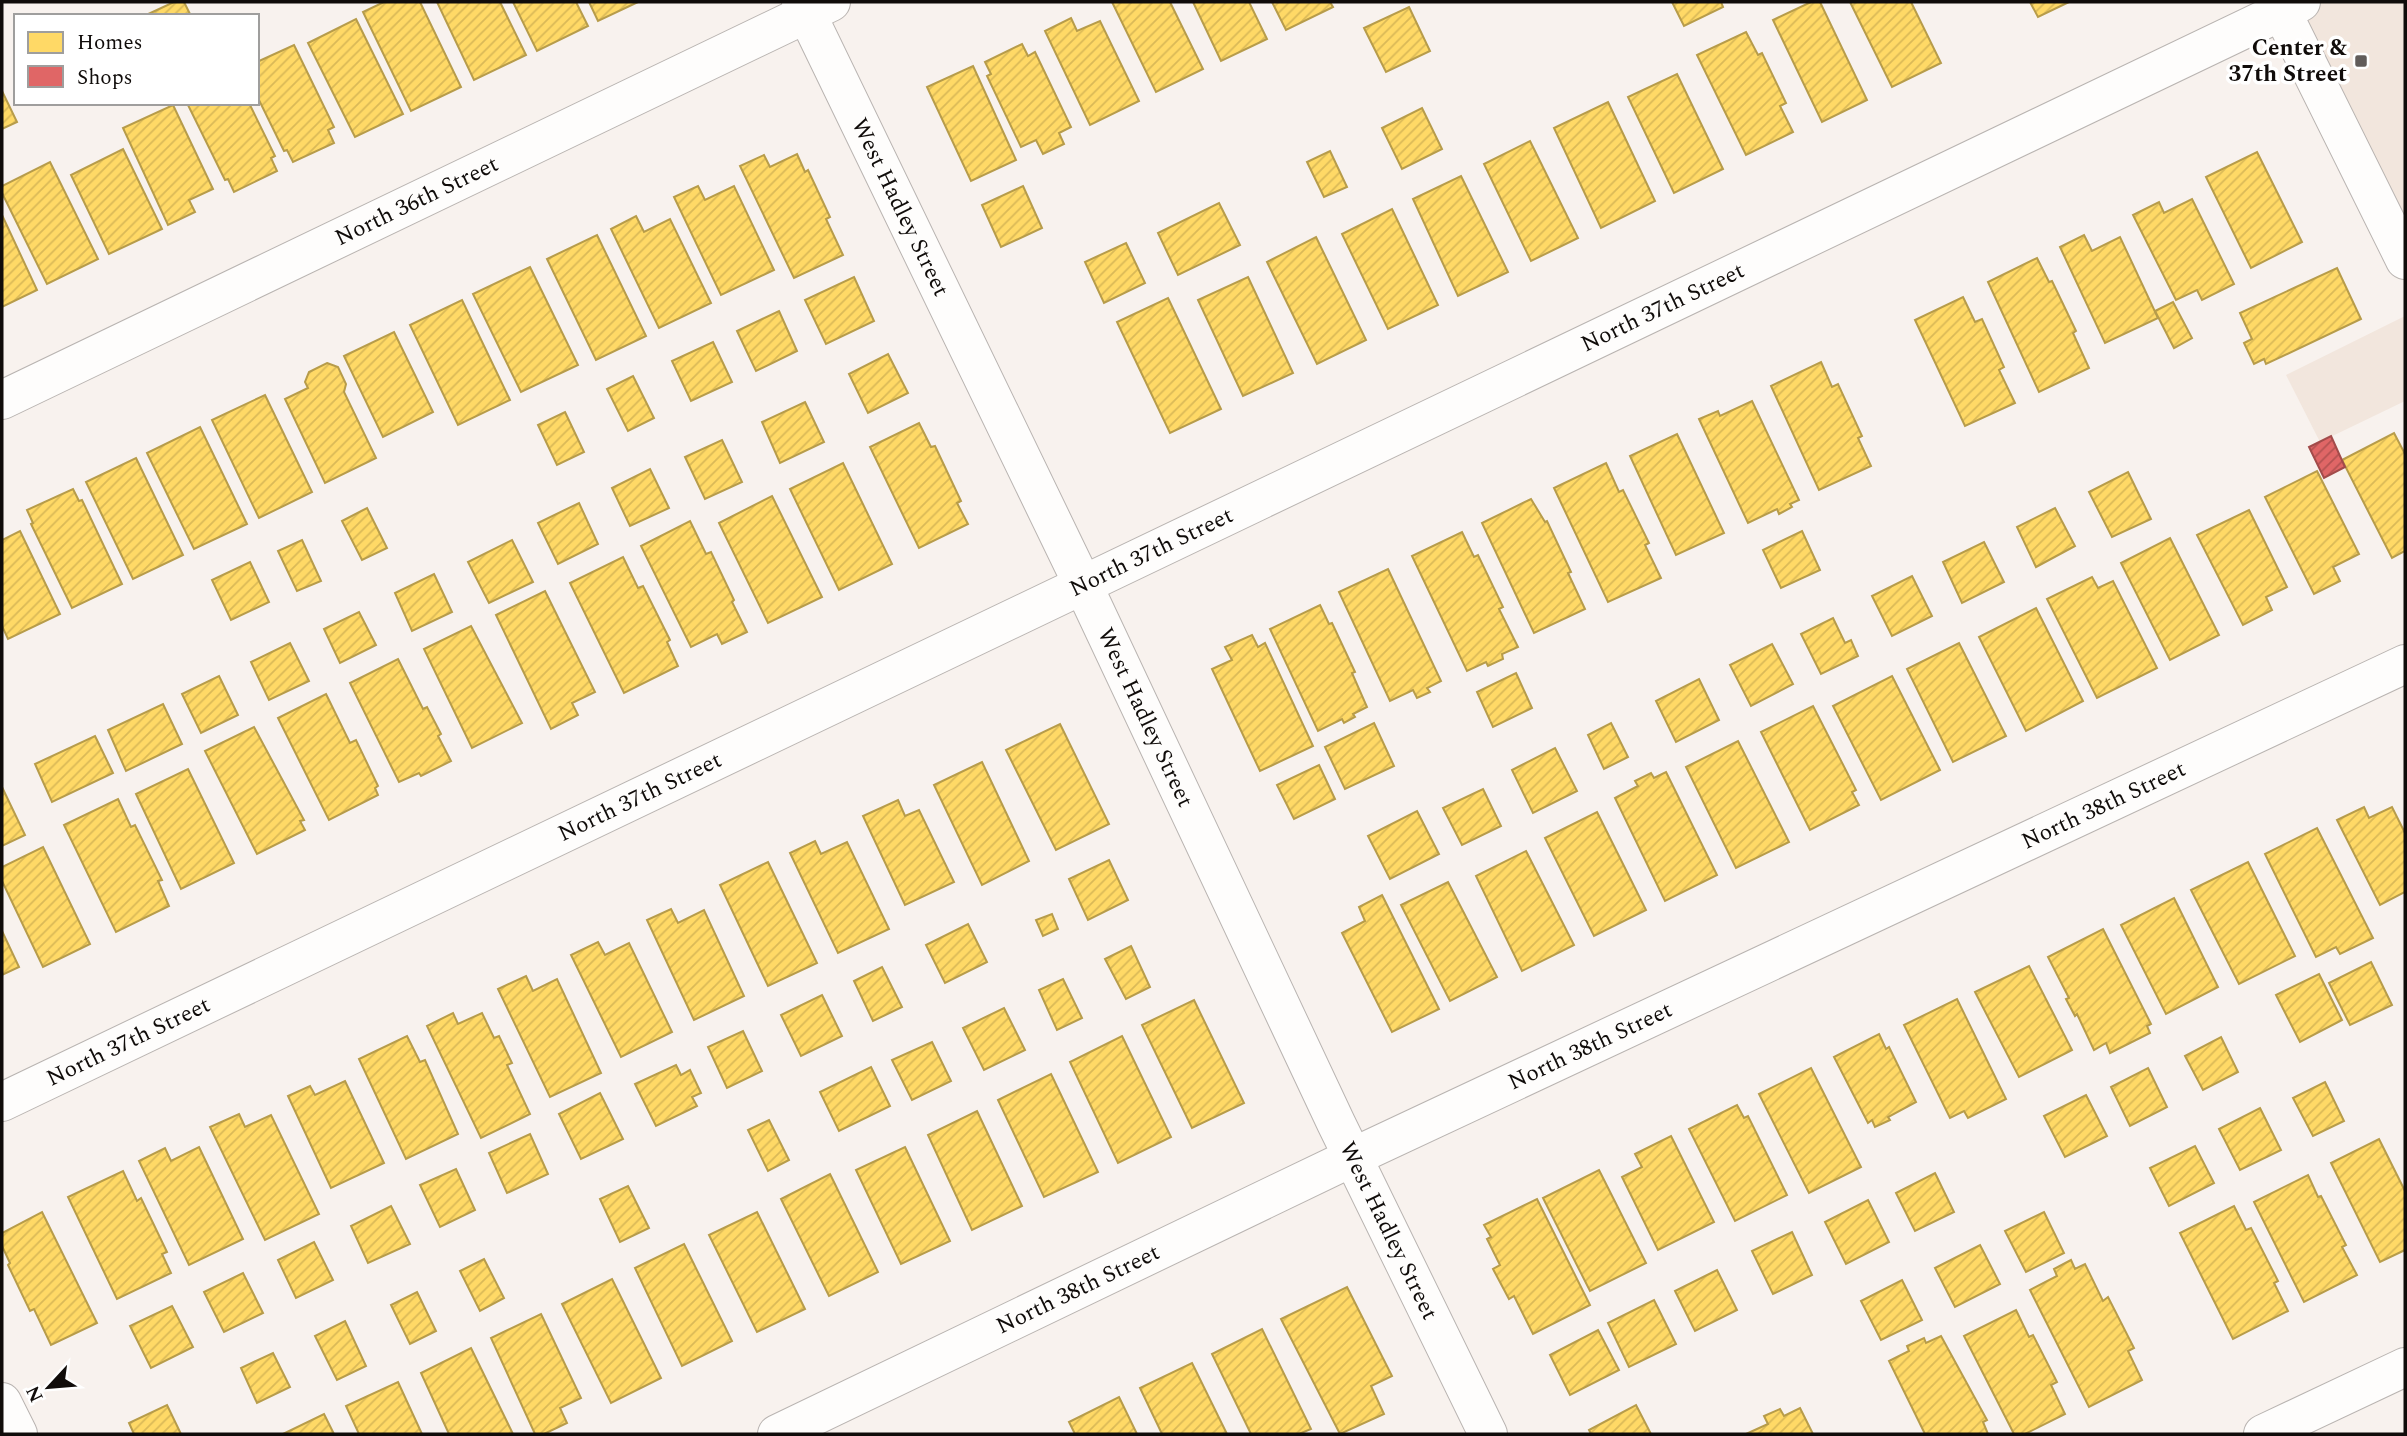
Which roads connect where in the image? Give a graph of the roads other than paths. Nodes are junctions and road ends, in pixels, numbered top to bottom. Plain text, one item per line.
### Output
1 (2286, 5) edge
2 (813, 6) edge
3 (2405, 260) edge
4 (2, 400) edge
5 (1083, 585) junction
6 (2405, 664) edge
7 (2, 1102) edge
8 (1353, 1157) junction
9 (2405, 1367) edge
10 (2, 1402) edge
11 (18, 1434) edge
12 (777, 1434) edge
13 (1488, 1434) edge
14 (2263, 1434) edge

1 - 3 street
1 - 5 street, North 37th Street
2 - 4 street, North 36th Street
2 - 5 street, West Hadley Street
5 - 7 street, North 37th Street
5 - 8 street, West Hadley Street
6 - 8 street, North 38th Street
8 - 12 street, North 38th Street
8 - 13 street, West Hadley Street
9 - 14 street
10 - 11 street

